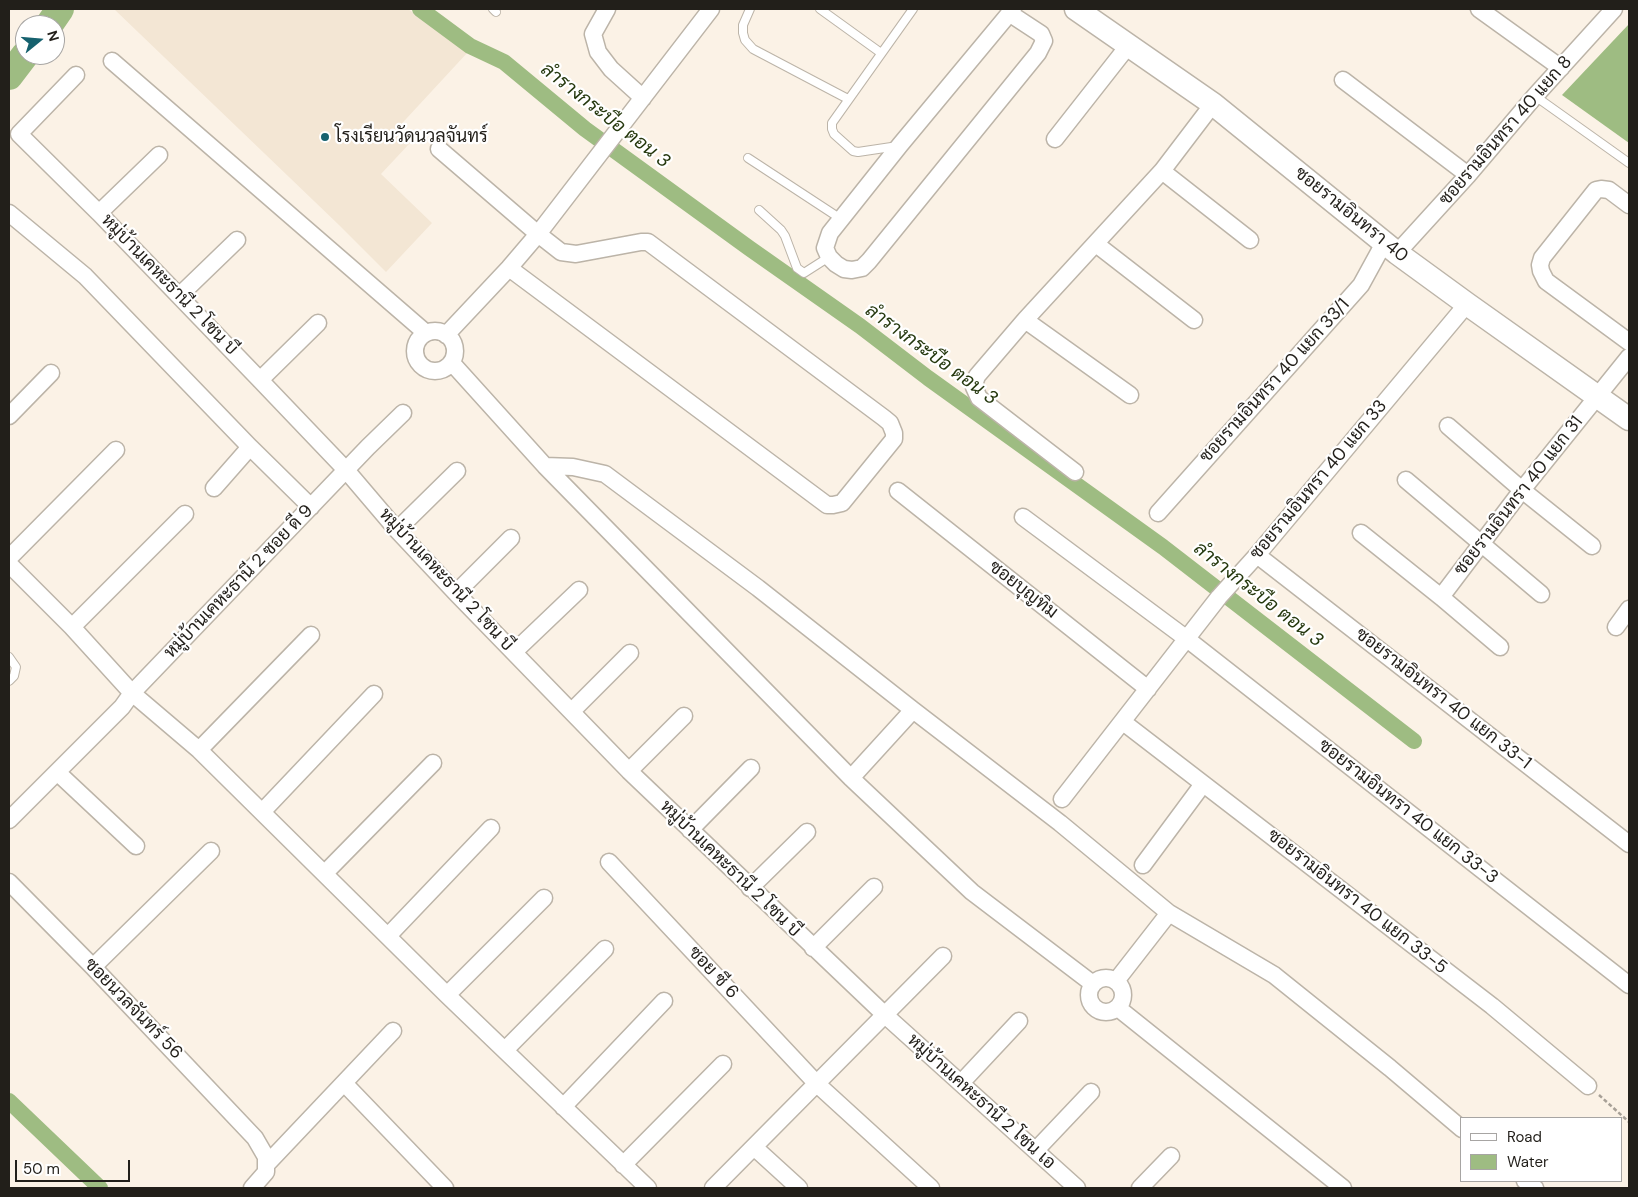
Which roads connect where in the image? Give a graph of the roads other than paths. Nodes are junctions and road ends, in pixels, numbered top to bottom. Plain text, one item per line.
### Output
1 (607, 9) edge
2 (711, 9) edge
3 (750, 9) edge
4 (820, 9) edge
5 (913, 9) edge
6 (1076, 9) edge
7 (1479, 9) edge
8 (1614, 9) edge
9 (1011, 11) edge
10 (1128, 46) junction
11 (881, 53) junction
12 (112, 61) dead end
13 (1561, 68) junction
14 (76, 75) dead end
15 (1343, 80) dead end
16 (1536, 96) junction
17 (643, 98) junction
18 (848, 100) junction
19 (1213, 104) junction
20 (1055, 139) dead end
21 (900, 145) junction
22 (439, 149) dead end
23 (160, 155) dead end
24 (748, 158) dead end
25 (1629, 162) edge
26 (1162, 171) junction
27 (1468, 175) junction
28 (1629, 205) edge
29 (759, 210) dead end
30 (9, 212) edge
31 (99, 212) junction
32 (841, 219) junction
33 (538, 234) junction
34 (237, 240) dead end
35 (1250, 240) dead end
36 (1096, 244) junction
37 (1391, 248) junction
38 (829, 257) junction
39 (509, 268) junction
40 (179, 296) junction
41 (1467, 304) junction
42 (1025, 320) junction
43 (1194, 320) dead end
44 (318, 323) dead end
45 (426, 333) junction
46 (446, 335) junction
47 (1629, 342) edge
48 (1629, 357) edge
49 (452, 362) junction
50 (50, 373) dead end
51 (260, 380) junction
52 (1130, 395) dead end
53 (1597, 396) junction
54 (403, 413) dead end
55 (9, 416) edge
56 (1629, 419) edge
57 (1448, 426) dead end
58 (250, 447) junction
59 (116, 450) dead end
60 (545, 466) junction
61 (346, 470) junction
62 (457, 471) dead end
63 (1075, 472) dead end
64 (1406, 480) dead end
65 (214, 488) dead end
66 (1522, 490) junction
67 (898, 491) dead end
68 (311, 507) junction
69 (1158, 513) dead end
70 (185, 514) dead end
71 (1023, 516) dead end
72 (397, 530) junction
73 (1361, 533) dead end
74 (511, 538) dead end
75 (1482, 544) junction
76 (1592, 546) dead end
77 (1257, 555) junction
78 (9, 558) edge
79 (9, 564) edge
80 (578, 590) dead end
81 (456, 593) junction
82 (1541, 594) dead end
83 (1441, 597) junction
84 (1629, 609) edge
85 (72, 627) junction
86 (1616, 627) dead end
87 (311, 635) dead end
88 (1187, 639) junction
89 (1500, 647) dead end
90 (514, 652) junction
91 (630, 654) dead end
92 (9, 657) edge
93 (9, 681) edge
94 (1148, 689) junction
95 (132, 693) junction
96 (374, 694) dead end
97 (913, 710) junction
98 (572, 711) junction
99 (684, 716) dead end
100 (1123, 722) junction
101 (199, 750) junction
102 (433, 763) dead end
103 (751, 768) dead end
104 (629, 771) junction
105 (57, 772) junction
106 (851, 778) junction
107 (1203, 784) junction
108 (1062, 800) dead end
109 (262, 812) junction
110 (9, 820) edge
111 (491, 828) dead end
112 (690, 830) junction
113 (807, 832) dead end
114 (1629, 844) edge
115 (136, 846) dead end
116 (211, 851) dead end
117 (609, 862) dead end
118 (1143, 865) dead end
119 (325, 872) junction
120 (9, 882) edge
121 (874, 887) dead end
122 (750, 888) junction
123 (544, 898) dead end
124 (1169, 913) junction
125 (388, 936) junction
126 (812, 948) junction
127 (605, 949) dead end
128 (943, 956) dead end
129 (93, 967) junction
130 (1116, 981) junction
131 (1093, 984) junction
132 (1629, 985) edge
133 (446, 995) junction
134 (664, 1001) dead end
135 (1118, 1008) junction
136 (885, 1016) junction
137 (1019, 1021) dead end
138 (393, 1031) dead end
139 (505, 1050) junction
140 (724, 1064) dead end
141 (344, 1083) junction
142 (961, 1083) junction
143 (817, 1084) junction
144 (1588, 1086) road end
145 (1091, 1092) dead end
146 (563, 1107) junction
147 (1460, 1127) edge
148 (754, 1147) junction
149 (1036, 1150) junction
150 (1171, 1156) dead end
151 (266, 1165) junction
152 (623, 1165) junction
153 (252, 1188) edge
154 (444, 1188) edge
155 (648, 1188) edge
156 (713, 1188) edge
157 (799, 1188) edge
158 (931, 1188) edge
159 (1076, 1188) edge
160 (1140, 1188) edge
161 (1343, 1188) edge

1 - 17 street
2 - 17 street
3 - 18 lane
4 - 11 lane
5 - 11 lane
6 - 10 street, ซอยรามอินทรา 40
7 - 13 street
8 - 13 street, ซอยรามอินทรา 40 แยก 8
9 - 21 street
9 - 38 street
10 - 19 street, ซอยรามอินทรา 40
10 - 20 street
11 - 18 lane
12 - 45 street
13 - 16 street, ซอยรามอินทรา 40 แยก 8
14 - 31 street, หมู่บ้านเคหะธานี 2 โซน บี
15 - 27 street
16 - 25 lane
16 - 27 street, ซอยรามอินทรา 40 แยก 8
17 - 33 street
18 - 21 lane
19 - 26 street
19 - 37 street, ซอยรามอินทรา 40
21 - 32 street
22 - 33 street
23 - 31 street
24 - 32 lane
26 - 35 street
26 - 36 street
27 - 37 street, ซอยรามอินทรา 40 แยก 8
28 - 47 street
29 - 38 lane
30 - 58 street
31 - 40 street, หมู่บ้านเคหะธานี 2 โซน บี
32 - 38 street
33 - 39 street
33 - 39 street
34 - 40 street
36 - 42 street
36 - 43 street
37 - 41 street, ซอยรามอินทรา 40
37 - 69 street, ซอยรามอินทรา 40 แยก 33/1
39 - 46 street
40 - 51 street, หมู่บ้านเคหะธานี 2 โซน บี
41 - 53 street, ซอยรามอินทรา 40
41 - 77 street, ซอยรามอินทรา 40 แยก 33
42 - 52 street
42 - 63 street
44 - 51 street
45 - 46 street
45 - 49 street
46 - 49 street
48 - 53 street, ซอยรามอินทรา 40 แยก 31
49 - 60 street
50 - 55 street
51 - 61 street, หมู่บ้านเคหะธานี 2 โซน บี
53 - 56 street, ซอยรามอินทรา 40
53 - 66 street, ซอยรามอินทรา 40 แยก 31
54 - 61 street, หมู่บ้านเคหะธานี 2 ซอย ดี 9
57 - 66 street
58 - 65 street
58 - 68 street
59 - 78 street
60 - 97 street
60 - 106 street
61 - 68 street, หมู่บ้านเคหะธานี 2 ซอย ดี 9
61 - 72 street, หมู่บ้านเคหะธานี 2 โซน บี
62 - 72 street
64 - 75 street
66 - 75 street, ซอยรามอินทรา 40 แยก 31
66 - 76 street
67 - 94 street, ซอยบุญทิม
68 - 95 street, หมู่บ้านเคหะธานี 2 ซอย ดี 9
70 - 85 street
71 - 88 street, ซอยรามอินทรา 40 แยก 33-3
72 - 81 street, หมู่บ้านเคหะธานี 2 โซน บี
73 - 83 street
74 - 81 street
75 - 82 street
75 - 83 street, ซอยรามอินทรา 40 แยก 31
77 - 88 street, ซอยรามอินทรา 40 แยก 33
77 - 114 street, ซอยรามอินทรา 40 แยก 33-1
79 - 85 street
80 - 90 street
81 - 90 street, หมู่บ้านเคหะธานี 2 โซน บี
83 - 89 street
84 - 86 street
85 - 95 street
87 - 101 street
88 - 94 street, ซอยรามอินทรา 40 แยก 33
88 - 132 street, ซอยรามอินทรา 40 แยก 33-3
90 - 98 street, หมู่บ้านเคหะธานี 2 โซน บี
91 - 98 street
92 - 93 lane
94 - 100 street, ซอยรามอินทรา 40 แยก 33
95 - 101 street
95 - 105 street, หมู่บ้านเคหะธานี 2 ซอย ดี 9
96 - 109 street
97 - 106 street
97 - 124 street
98 - 104 street, หมู่บ้านเคหะธานี 2 โซน บี
99 - 104 street
100 - 107 street, ซอยรามอินทรา 40 แยก 33-5
100 - 108 street, ซอยรามอินทรา 40 แยก 33
101 - 109 street
102 - 119 street
103 - 112 street
104 - 112 street, หมู่บ้านเคหะธานี 2 โซน บี
105 - 110 street, หมู่บ้านเคหะธานี 2 ซอย ดี 9
105 - 115 street
106 - 131 street
107 - 118 street
107 - 144 street, ซอยรามอินทรา 40 แยก 33-5
109 - 119 street
111 - 125 street
112 - 122 street, หมู่บ้านเคหะธานี 2 โซน บี
113 - 122 street
116 - 129 street
117 - 143 street, ซอย ซี 6
119 - 125 street
120 - 129 street, ซอยนวลจันทร์ 56
121 - 126 street
122 - 126 street, หมู่บ้านเคหะธานี 2 โซน บี
123 - 133 street
124 - 130 street
124 - 147 street
125 - 133 street
126 - 136 street, หมู่บ้านเคหะธานี 2 โซน บี
127 - 139 street
128 - 136 street
129 - 151 street, ซอยนวลจันทร์ 56
130 - 131 street
130 - 135 street
131 - 135 street
133 - 139 street
134 - 146 street
135 - 161 street
136 - 142 street, หมู่บ้านเคหะธานี 2 โซน เอ
136 - 143 street
137 - 142 street
138 - 141 street
139 - 146 street
140 - 152 street
141 - 151 street
141 - 154 street
142 - 149 street, หมู่บ้านเคหะธานี 2 โซน เอ
143 - 148 street
143 - 158 street, ซอย ซี 6
145 - 149 street
146 - 152 street
148 - 156 street
148 - 157 street
149 - 159 street, หมู่บ้านเคหะธานี 2 โซน เอ
150 - 160 street
151 - 153 street
152 - 155 street

